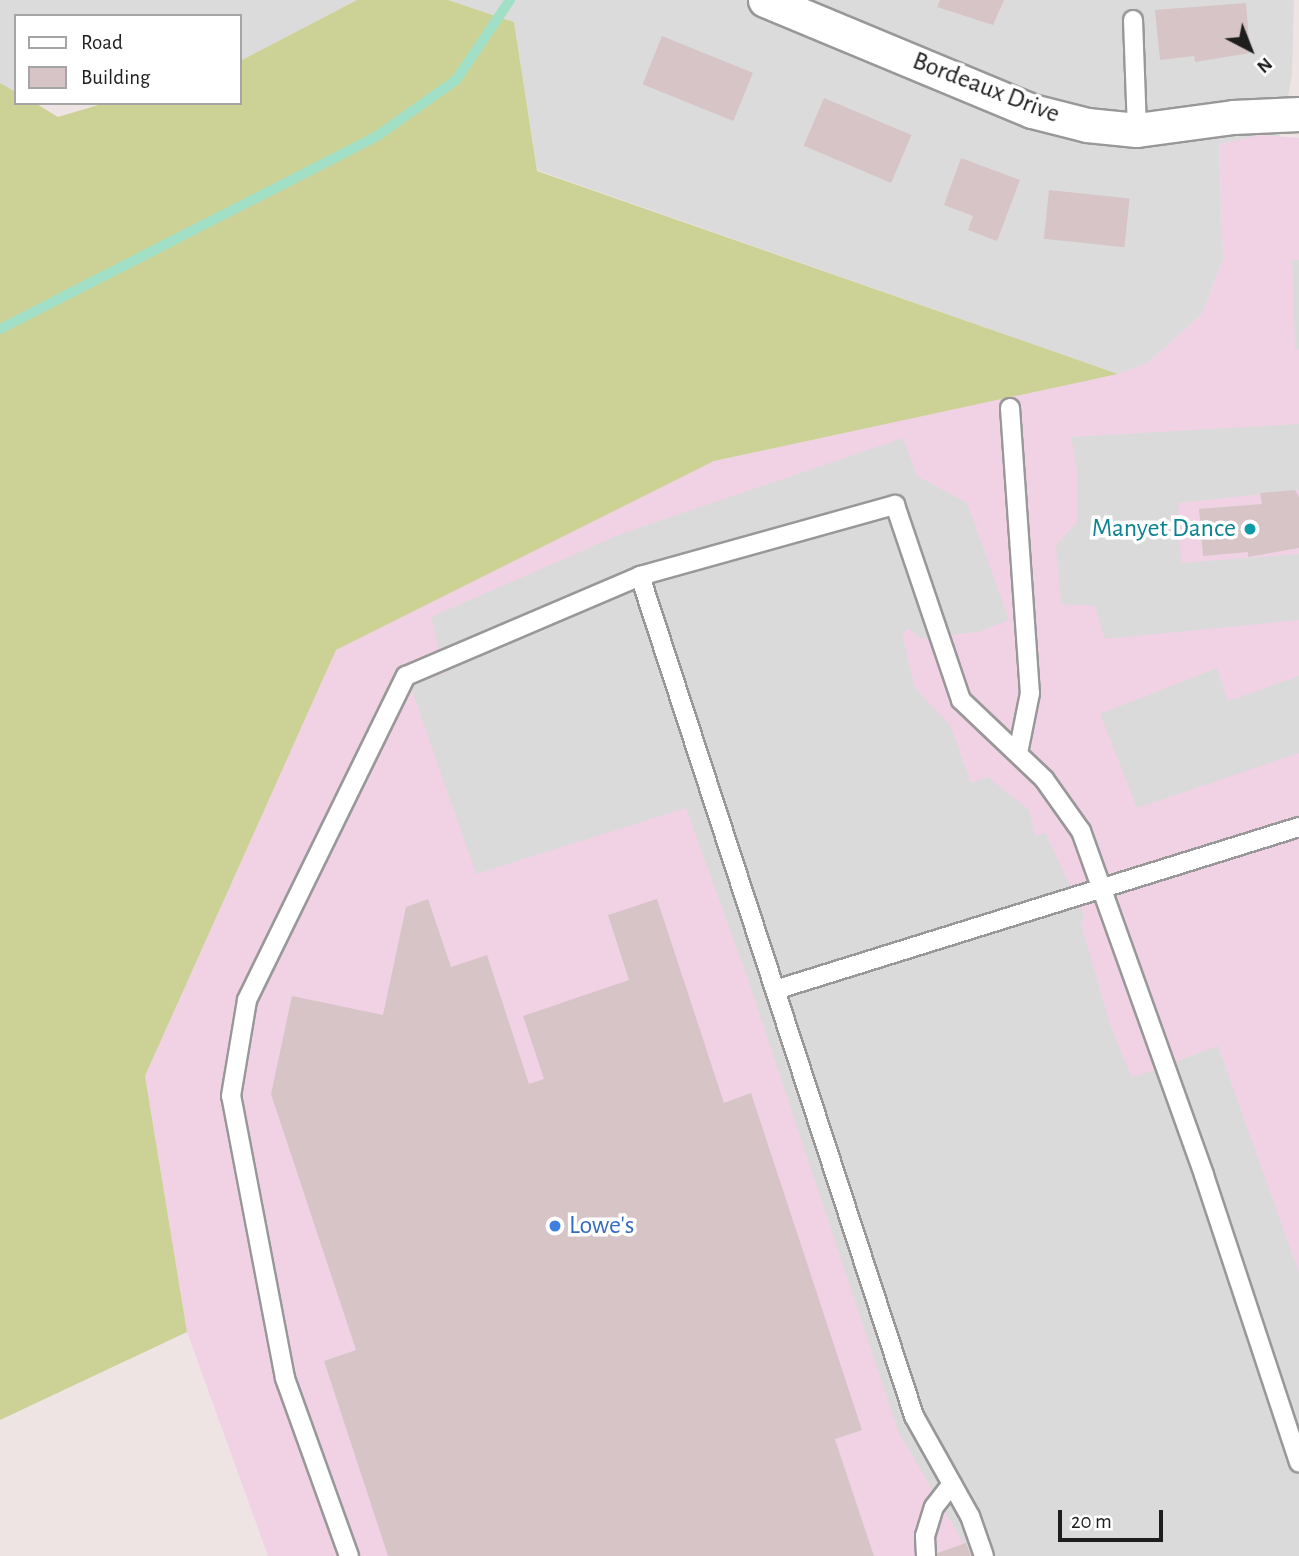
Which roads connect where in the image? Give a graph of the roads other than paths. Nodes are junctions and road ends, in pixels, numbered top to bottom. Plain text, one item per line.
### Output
1 (765, 0) edge
2 (832, 13) edge
3 (1133, 20) dead end
4 (1299, 114) edge
5 (1137, 130) junction
6 (1010, 408) dead end
7 (640, 576) junction
8 (1018, 753) junction
9 (1299, 827) edge
10 (1103, 887) junction
11 (775, 990) junction
12 (1299, 1463) edge
13 (952, 1484) junction
14 (349, 1556) edge
15 (926, 1556) edge
16 (984, 1556) edge

1 - 2 street, Bordeaux Drive
2 - 5 street, Bordeaux Drive
3 - 5 lane
4 - 5 street, Bordeaux Drive
6 - 8 lane
7 - 8 lane
7 - 11 lane
7 - 14 lane
8 - 10 lane
9 - 10 lane
10 - 11 lane
10 - 12 lane
11 - 13 lane
13 - 15 lane
13 - 16 lane

